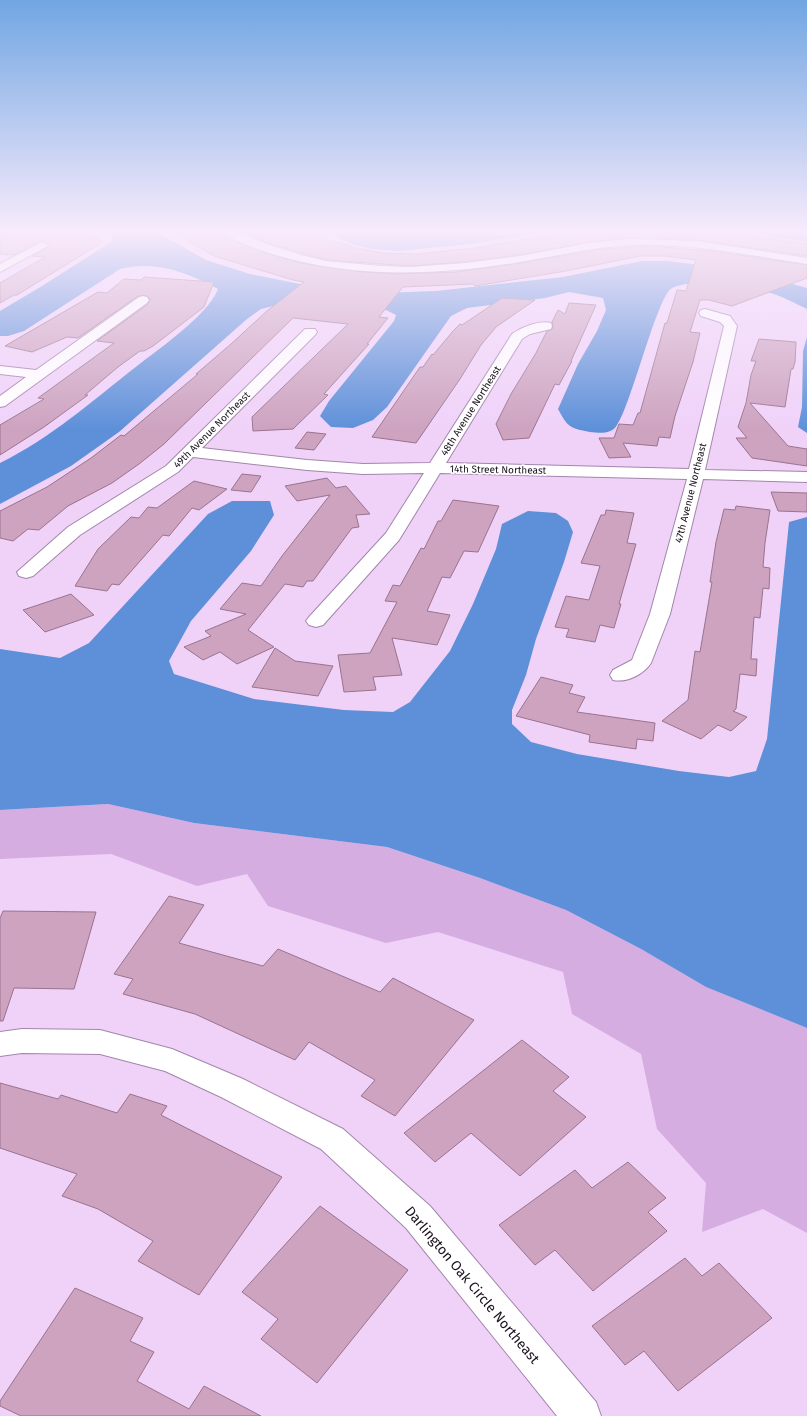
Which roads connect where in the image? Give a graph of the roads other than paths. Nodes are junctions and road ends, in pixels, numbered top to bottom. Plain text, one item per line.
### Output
1 (143, 300) dead end
2 (705, 313) dead end
3 (546, 326) dead end
4 (310, 332) dead end
5 (0, 370) edge
6 (40, 375) junction
7 (0, 403) edge
8 (191, 452) junction
9 (435, 468) junction
10 (696, 475) junction
11 (807, 477) edge
12 (26, 572) dead end
13 (316, 621) dead end
14 (621, 675) dead end
15 (0, 1044) edge
16 (582, 1416) edge

1 - 6 street
2 - 10 street, 47th Avenue Northeast
3 - 9 street, 48th Avenue Northeast
4 - 8 street, 49th Avenue Northeast
5 - 6 street
6 - 7 street
8 - 9 street, 14th Street Northeast
8 - 12 street, 49th Avenue Northeast
9 - 10 street, 14th Street Northeast
9 - 13 street, 48th Avenue Northeast
10 - 11 street, 14th Street Northeast
10 - 14 street, 47th Avenue Northeast
15 - 16 street, Darlington Oak Circle Northeast

